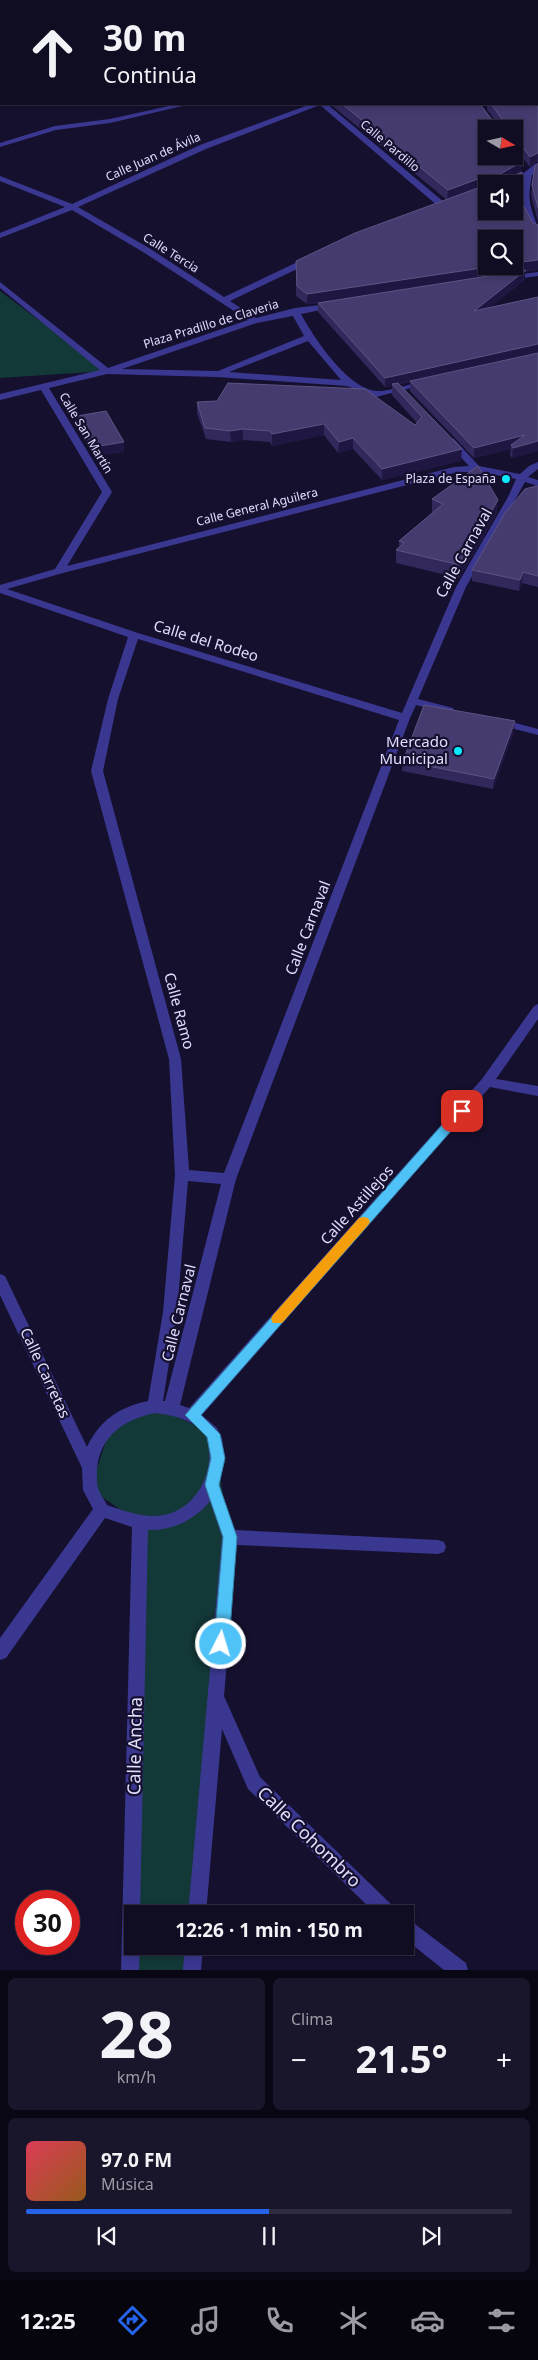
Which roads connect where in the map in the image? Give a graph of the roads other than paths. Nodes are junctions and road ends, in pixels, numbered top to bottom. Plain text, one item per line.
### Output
1 (182, 105) edge
2 (314, 105) edge
3 (324, 105) edge
4 (0, 145) edge
5 (538, 166) edge
6 (526, 171) junction
7 (520, 175) edge
8 (0, 178) edge
9 (451, 202) edge
10 (442, 204) junction
11 (523, 204) edge
12 (72, 207) junction
13 (433, 208) edge
14 (527, 209) junction
15 (538, 232) edge
16 (0, 236) edge
17 (324, 253) edge
18 (538, 274) edge
19 (500, 279) edge
20 (0, 284) edge
21 (225, 300) junction
22 (342, 304) edge
23 (295, 311) junction
24 (256, 321) junction
25 (309, 337) junction
26 (108, 370) junction
27 (217, 374) junction
28 (439, 379) edge
29 (348, 383) junction
30 (43, 385) junction
31 (0, 397) edge
32 (445, 435) edge
33 (538, 466) edge
34 (475, 467) junction
35 (522, 477) junction
36 (538, 483) edge
37 (59, 571) junction
38 (0, 589) edge
39 (134, 635) junction
40 (412, 702) junction
41 (460, 713) edge
42 (405, 718) junction
43 (490, 720) edge
44 (538, 732) edge
45 (538, 1009) edge
46 (487, 1082) junction
47 (538, 1091) edge
48 (182, 1175) junction
49 (229, 1179) junction
50 (0, 1280) edge
51 (155, 1406) junction
52 (171, 1409) junction
53 (192, 1415) junction
54 (89, 1467) junction
55 (212, 1485) junction
56 (102, 1510) junction
57 (140, 1523) junction
58 (230, 1537) junction
59 (438, 1547) dead end
60 (0, 1652) edge
61 (217, 1698) junction
62 (198, 1905) edge
63 (380, 1905) edge
64 (414, 1934) edge
65 (193, 1955) edge
66 (130, 1970) edge
67 (192, 1970) edge
68 (458, 1970) edge

1 - 4 street
2 - 12 street, Calle Juan de Ávila
3 - 10 street, Calle Pardillo
5 - 6 street
6 - 7 street
6 - 14 street
8 - 12 street, Calle Tercia
9 - 10 street
10 - 13 street
11 - 14 street
12 - 16 street, Calle Juan de Ávila
12 - 21 street, Calle Tercia
14 - 15 street
17 - 21 street
18 - 19 street
20 - 26 street
21 - 24 street, Calle Tercia
22 - 23 street
23 - 24 street, Plaza Pradillo de Claveria
23 - 25 street, Plaza Pradillo de Claveria
24 - 26 street, Plaza Pradillo de Claveria
25 - 27 street, Plaza Pradillo de Claveria
25 - 29 street, Plaza Pradillo de Claveria
26 - 27 street, Plaza Pradillo de Claveria
26 - 30 street, Plaza Pradillo de Claveria
27 - 29 street, Plaza Pradillo de Claveria
28 - 29 street
30 - 31 street, Plaza Pradillo de Claveria
30 - 37 street, Calle San Martín
32 - 34 street
33 - 35 street
34 - 35 street, Calle General Aguilera
34 - 37 street, Calle General Aguilera
35 - 36 street, Calle General Aguilera
35 - 40 street, Calle Carnaval
37 - 38 street, Calle General Aguilera
38 - 39 street, Calle del Rodeo
39 - 42 street, Calle del Rodeo
39 - 48 street, Calle Ramo
40 - 41 street
40 - 42 street, Calle Carnaval
42 - 49 street, Calle Carnaval
43 - 44 street
45 - 46 street, Calle Astillejos
46 - 47 street
46 - 53 street, Calle Astillejos
48 - 49 street
48 - 51 street, Calle Ramo
49 - 52 street, Calle Carnaval
50 - 54 street, Calle Carretas
51 - 52 street
51 - 54 street
52 - 53 street
53 - 55 street
54 - 56 street
55 - 57 street
55 - 58 street
56 - 57 street
56 - 60 street
57 - 66 street, Calle Ancha
58 - 59 street
58 - 61 street
61 - 62 street
61 - 63 street, Calle Cohombro
64 - 68 street
65 - 67 street

